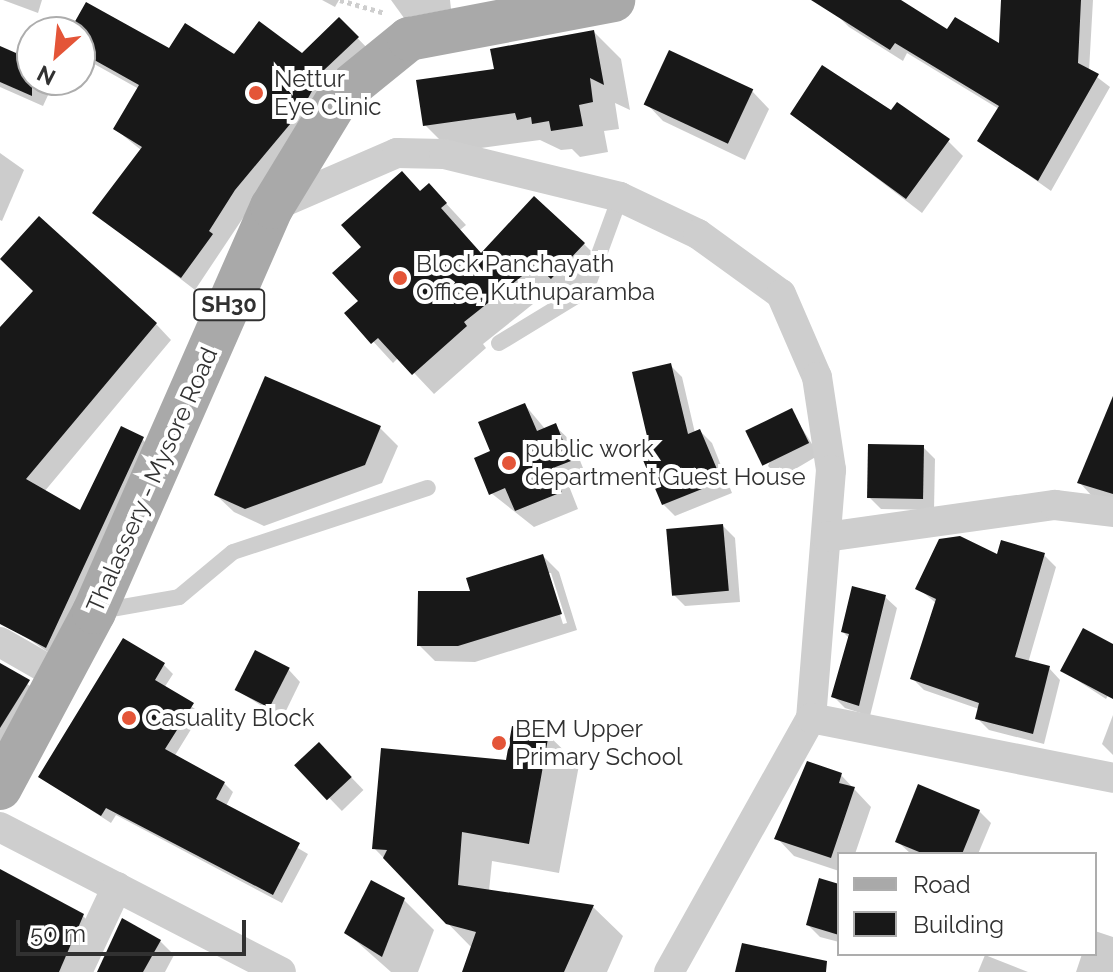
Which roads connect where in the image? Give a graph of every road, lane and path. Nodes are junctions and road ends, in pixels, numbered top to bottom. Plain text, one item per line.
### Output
1 (613, 0) edge
2 (620, 197) junction
3 (272, 207) junction
4 (499, 343) dead end
5 (428, 488) dead end
6 (1113, 512) edge
7 (826, 537) junction
8 (94, 612) junction
9 (0, 642) edge
10 (61, 677) junction
11 (811, 718) junction
12 (1113, 778) edge
13 (0, 788) edge
14 (0, 827) edge
15 (117, 887) junction
16 (77, 972) edge
17 (281, 972) edge
18 (669, 972) edge

1 - 3 main road, Thalassery - Mysore Road / SH30
2 - 3 street
2 - 4 lane
2 - 7 street
3 - 8 main road, Thalassery - Mysore Road / SH30
5 - 8 lane
6 - 7 street
7 - 11 street
8 - 10 main road, Thalassery - Mysore Road / SH30
9 - 10 street
10 - 13 main road, Thalassery - Mysore Road / SH30
11 - 12 street
11 - 18 street
14 - 15 street
15 - 16 street
15 - 17 street

